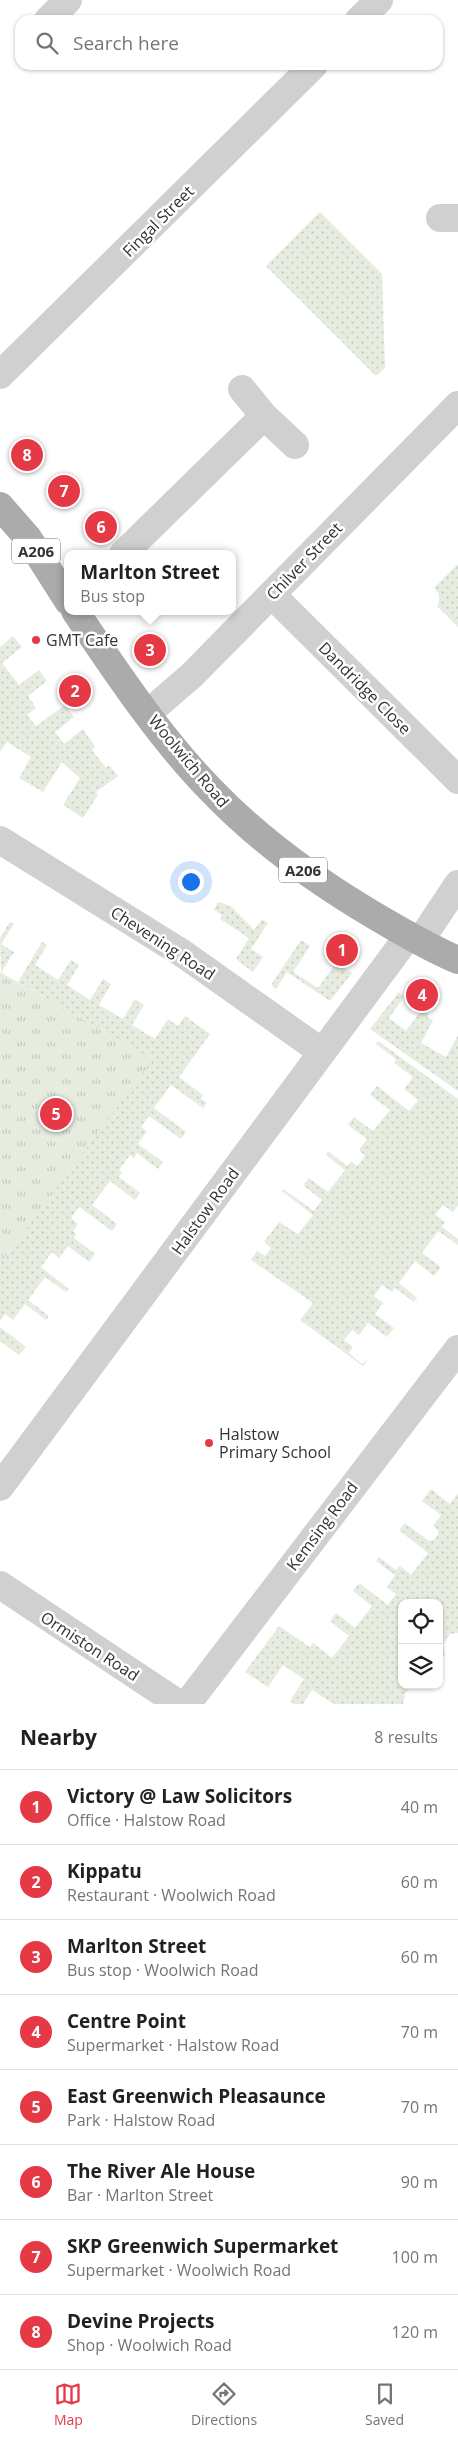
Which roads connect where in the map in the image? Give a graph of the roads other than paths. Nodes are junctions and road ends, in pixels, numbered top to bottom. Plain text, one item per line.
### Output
1 (68, 0) edge
2 (379, 0) edge
3 (53, 15) edge
4 (364, 15) edge
5 (309, 70) edge
6 (0, 375) edge
7 (242, 389) dead end
8 (458, 405) edge
9 (264, 416) junction
10 (295, 446) dead end
11 (0, 506) edge
12 (127, 550) edge
13 (64, 595) edge
14 (272, 595) junction
15 (78, 615) edge
16 (148, 713) junction
17 (458, 780) edge
18 (0, 840) edge
19 (458, 884) edge
20 (415, 938) junction
21 (458, 960) edge
22 (322, 1052) junction
23 (458, 1349) edge
24 (0, 1487) edge
25 (1, 1587) edge
26 (179, 1704) edge
27 (187, 1704) edge

1 - 3 street
2 - 4 street
5 - 6 street, Fingal Street
7 - 9 street
8 - 14 street, Chilver Street
9 - 10 street
9 - 12 street
11 - 13 main road, A206
14 - 16 street, Chilver Street
14 - 17 street, Dandridge Close
15 - 16 main road, Woolwich Road / A206
16 - 20 main road, Woolwich Road / A206
18 - 22 street, Chevening Road
19 - 20 street, Halstow Road
20 - 21 main road, Woolwich Road / A206
20 - 22 street, Halstow Road
22 - 24 street, Halstow Road
23 - 27 street, Kemsing Road
25 - 26 street, Ormiston Road

